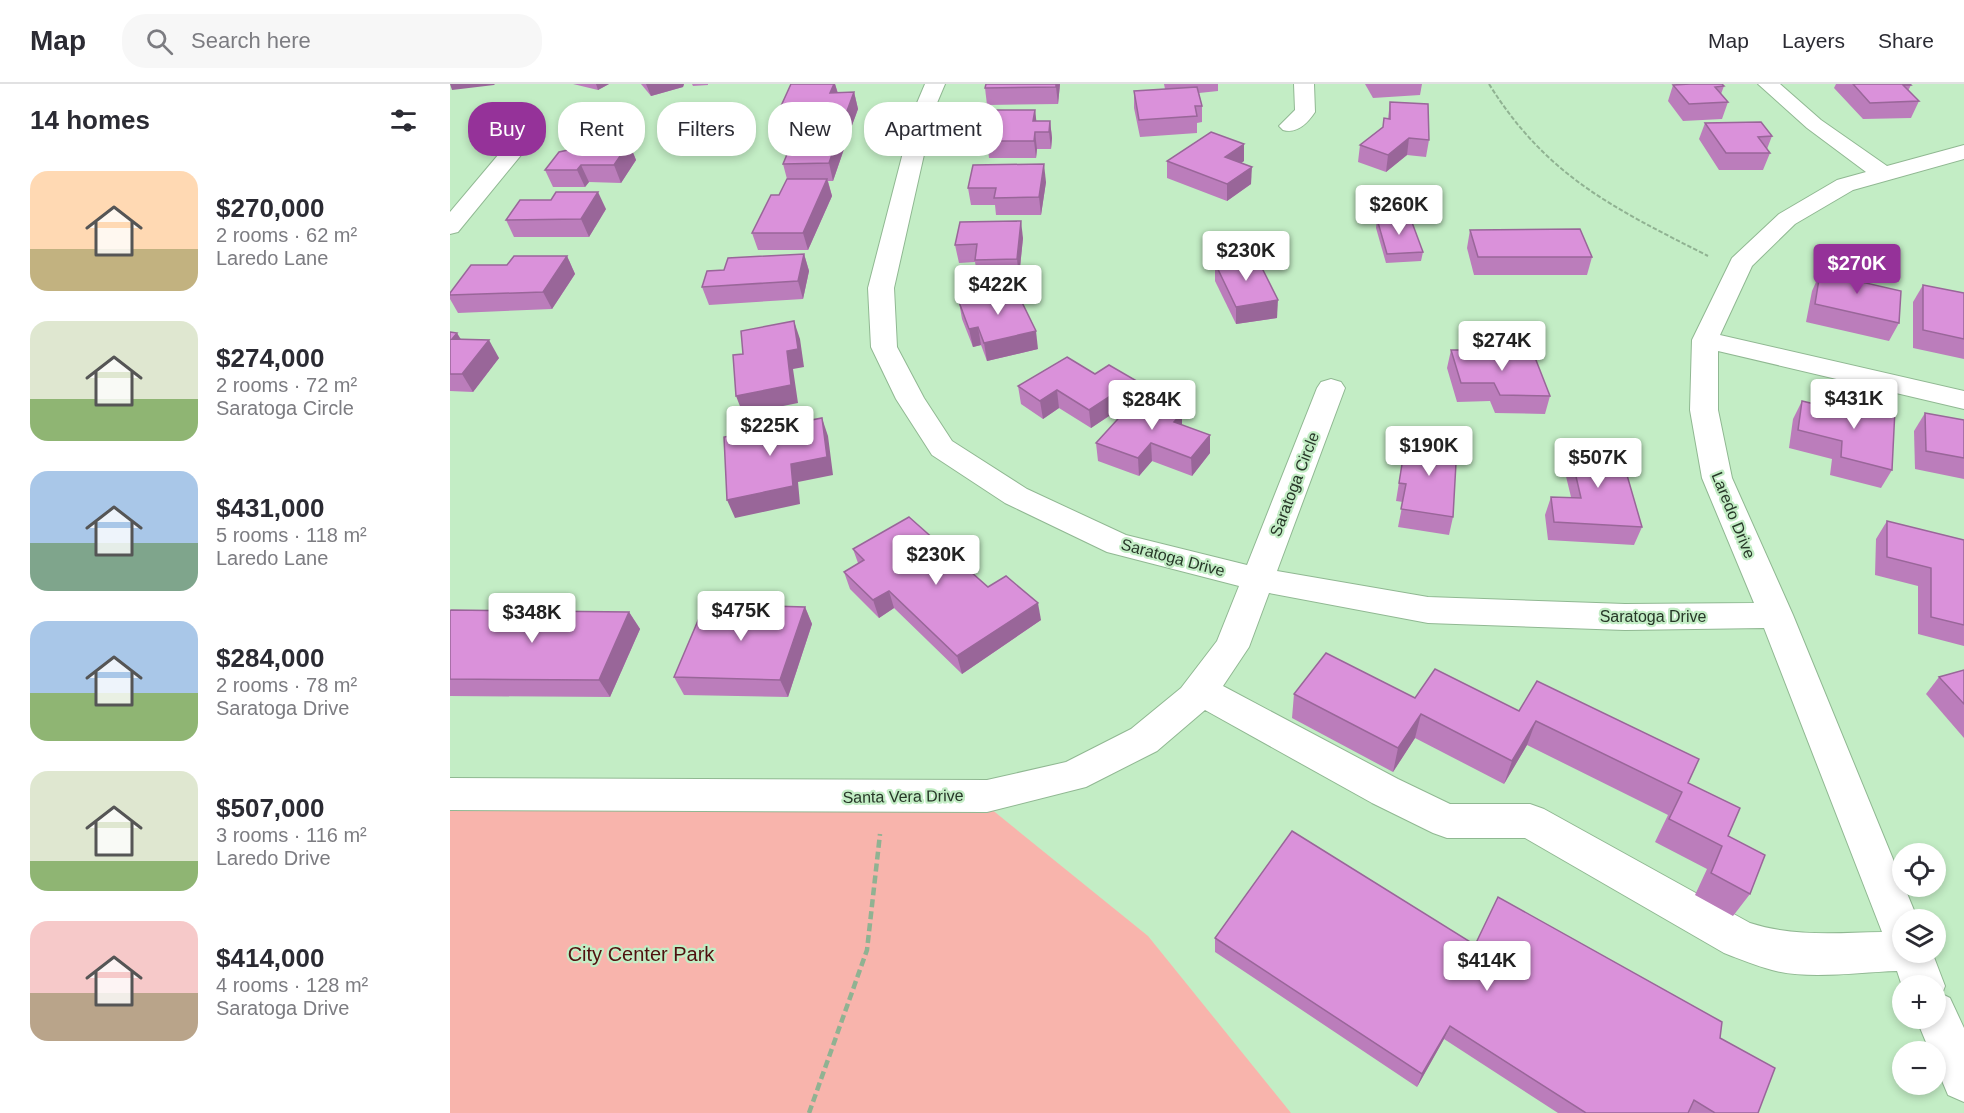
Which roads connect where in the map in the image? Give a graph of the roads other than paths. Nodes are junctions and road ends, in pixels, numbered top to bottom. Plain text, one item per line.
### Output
1 (935, 84) edge
2 (1304, 84) edge
3 (1768, 84) edge
4 (1290, 126) dead end
5 (1964, 152) edge
6 (509, 156) edge
7 (1883, 174) junction
8 (450, 227) edge
9 (1705, 340) junction
10 (1331, 388) dead end
11 (1964, 400) edge
12 (1257, 579) junction
13 (1776, 615) junction
14 (1200, 690) junction
15 (450, 794) edge
16 (1894, 909) edge
17 (1892, 951) edge
18 (1942, 1029) edge
19 (1964, 1079) edge

1 - 12 street, Saratoga Drive
2 - 4 street
3 - 7 street
5 - 7 street, Laredo Drive
6 - 8 street
7 - 9 street, Laredo Drive
9 - 11 street
9 - 13 street, Laredo Drive
10 - 12 street, Saratoga Circle
12 - 13 street, Saratoga Drive
12 - 14 street, Santa Vera Drive
13 - 16 street, Laredo Drive
14 - 15 street, Santa Vera Drive
14 - 17 street
18 - 19 street

